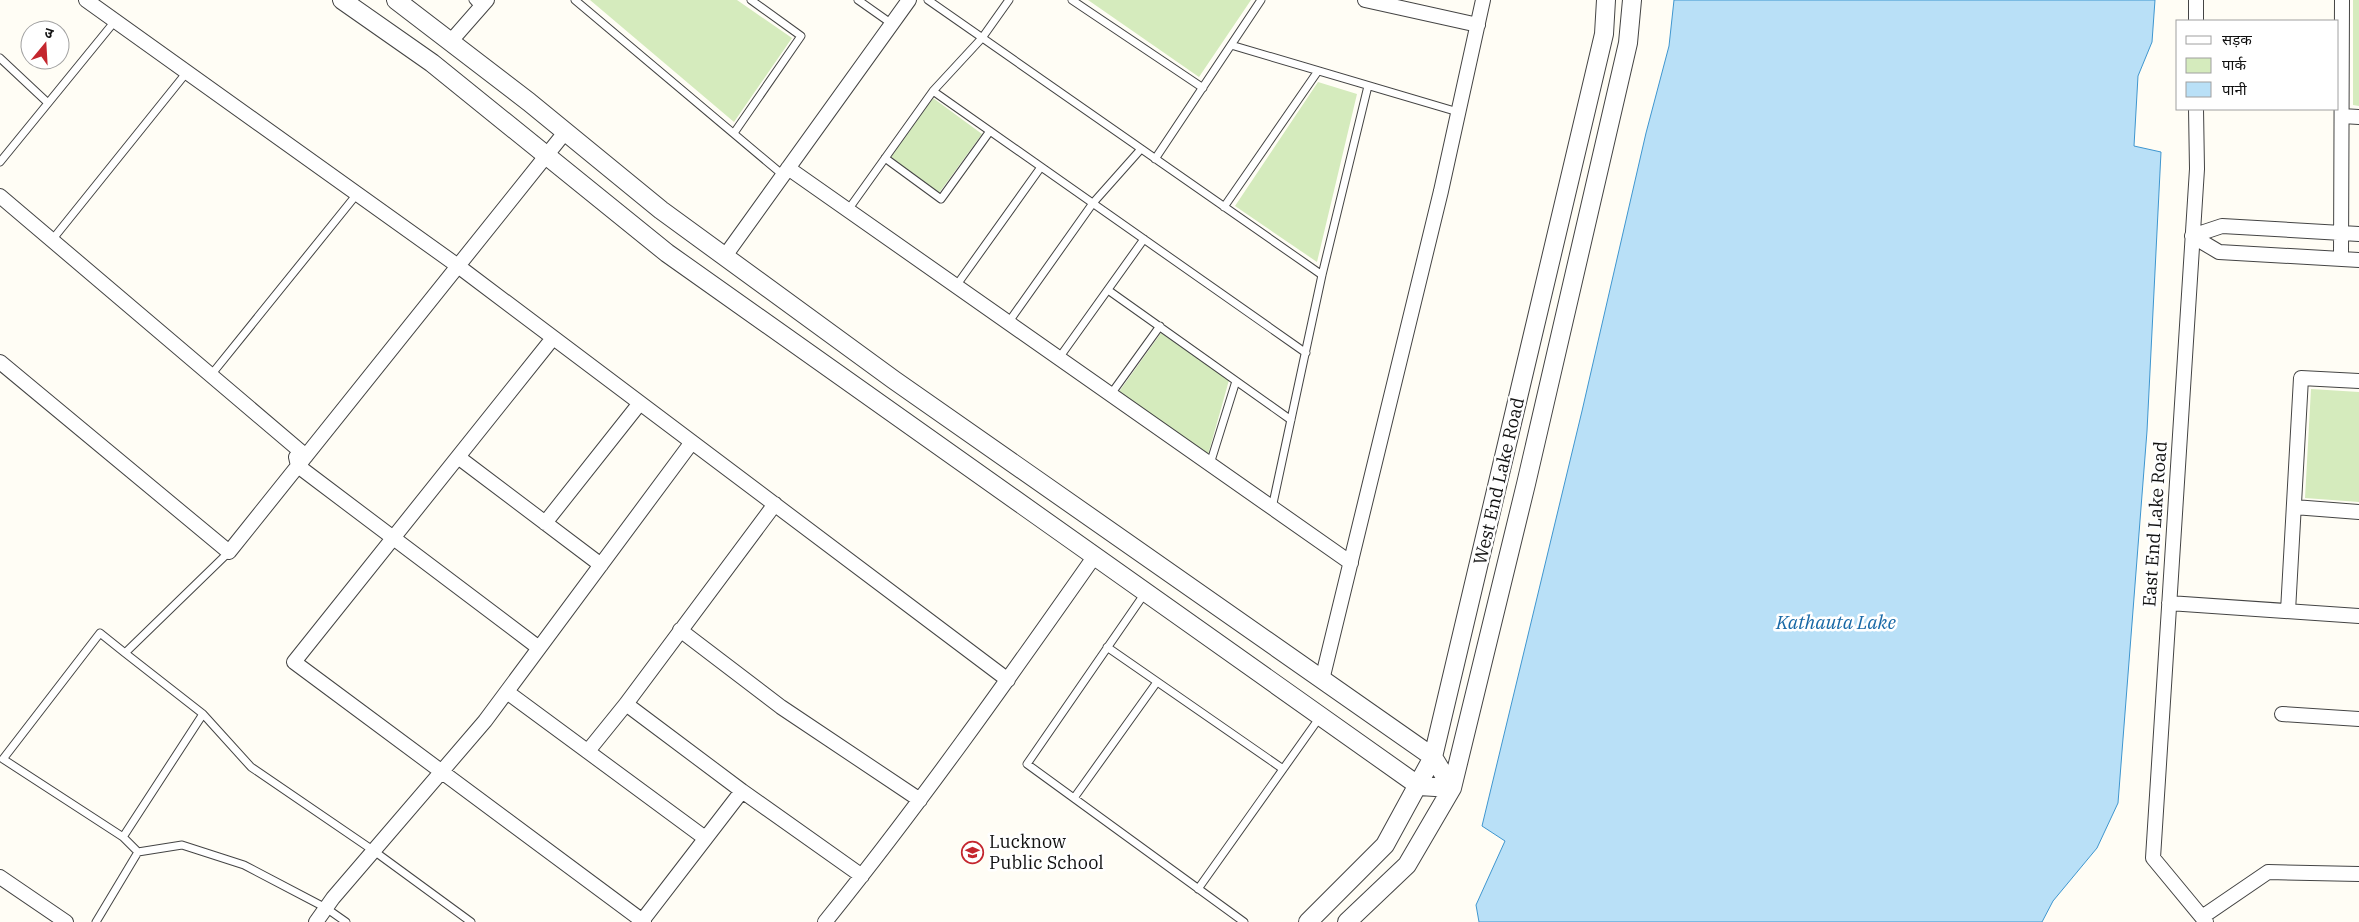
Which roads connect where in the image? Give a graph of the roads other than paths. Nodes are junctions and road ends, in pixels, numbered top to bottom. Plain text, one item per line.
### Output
1 (86, 0) edge
2 (342, 0) edge
3 (396, 0) edge
4 (751, 0) edge
5 (858, 0) edge
6 (908, 0) edge
7 (928, 0) edge
8 (1009, 0) edge
9 (1072, 0) edge
10 (1261, 0) edge
11 (1365, 0) edge
12 (1483, 0) edge
13 (1606, 0) edge
14 (1632, 0) edge
15 (2196, 0) edge
16 (2342, 0) edge
17 (578, 1) edge
18 (480, 3) edge
19 (2196, 20) edge
20 (115, 21) junction
21 (892, 24) junction
22 (1478, 25) junction
23 (982, 38) junction
24 (452, 41) junction
25 (1231, 45) junction
26 (0, 58) edge
27 (1318, 71) junction
28 (187, 72) junction
29 (1368, 86) junction
30 (1203, 88) junction
31 (933, 91) junction
32 (48, 103) junction
33 (2196, 110) edge
34 (1458, 112) junction
35 (2342, 116) junction
36 (2359, 117) edge
37 (566, 131) junction
38 (990, 131) junction
39 (734, 133) junction
40 (1141, 149) junction
41 (546, 156) junction
42 (885, 158) junction
43 (1156, 159) junction
44 (0, 162) edge
45 (1041, 167) junction
46 (786, 171) junction
47 (357, 194) junction
48 (0, 196) edge
49 (1093, 203) junction
50 (1224, 207) junction
51 (848, 210) junction
52 (2341, 233) junction
53 (2359, 234) edge
54 (2192, 236) junction
55 (1144, 239) junction
56 (52, 240) junction
57 (725, 256) junction
58 (2341, 259) junction
59 (2359, 260) edge
60 (458, 266) junction
61 (1322, 275) junction
62 (956, 286) junction
63 (1108, 290) junction
64 (1008, 323) junction
65 (1160, 326) junction
66 (553, 338) junction
67 (1306, 353) junction
68 (1059, 358) junction
69 (0, 362) edge
70 (211, 375) junction
71 (1236, 381) junction
72 (2359, 381) edge
73 (1110, 394) junction
74 (640, 403) junction
75 (1291, 420) junction
76 (692, 442) junction
77 (458, 457) junction
78 (302, 461) junction
79 (1210, 464) junction
80 (775, 504) junction
81 (1272, 508) junction
82 (2294, 508) junction
83 (2359, 512) edge
84 (545, 523) junction
85 (393, 538) junction
86 (229, 552) junction
87 (1094, 557) junction
88 (1351, 563) junction
89 (600, 565) junction
90 (1145, 593) junction
91 (2169, 603) junction
92 (2288, 612) junction
93 (2359, 616) edge
94 (680, 630) junction
95 (1108, 647) junction
96 (539, 648) junction
97 (125, 653) junction
98 (1008, 680) junction
99 (1322, 680) junction
100 (1157, 682) junction
101 (507, 692) junction
102 (626, 704) junction
103 (203, 714) junction
104 (2282, 714) dead end
105 (1320, 717) junction
106 (2359, 719) edge
107 (588, 752) junction
108 (1433, 757) junction
109 (1283, 770) junction
110 (442, 772) junction
111 (1419, 786) junction
112 (1452, 788) junction
113 (742, 791) junction
114 (1074, 798) junction
115 (920, 800) junction
116 (123, 837) junction
117 (705, 838) junction
118 (374, 851) junction
119 (138, 852) junction
120 (2359, 874) edge
121 (862, 876) junction
122 (0, 877) edge
123 (1198, 889) junction
124 (326, 908) junction
125 (2204, 920) edge
126 (643, 921) edge
127 (66, 922) edge
128 (96, 922) edge
129 (316, 922) edge
130 (346, 922) edge
131 (471, 922) edge
132 (825, 922) edge
133 (1244, 922) edge
134 (1308, 922) edge
135 (1346, 922) edge

1 - 20 street
2 - 41 street
3 - 24 street
4 - 39 lane
5 - 21 lane
6 - 21 street
7 - 23 lane
8 - 23 lane
9 - 30 lane
10 - 25 lane
11 - 22 street
12 - 22 street
13 - 108 street, West End Lake Road
14 - 112 street, West End Lake Road
15 - 19 street
16 - 35 street
17 - 39 lane
18 - 24 street
20 - 28 street
20 - 32 lane
21 - 46 street
22 - 34 street
23 - 31 lane
23 - 40 lane
24 - 37 street
25 - 27 lane
25 - 30 lane
26 - 32 lane
27 - 29 lane
27 - 50 lane
28 - 47 street
28 - 56 lane
29 - 34 lane
29 - 61 lane
30 - 43 lane
31 - 38 lane
31 - 42 lane
32 - 44 lane
33 - 54 street, East End Lake Road
34 - 88 street
35 - 36 street
35 - 52 street
37 - 41 street
37 - 57 street
38 - 42 lane
38 - 45 lane
39 - 46 lane
40 - 43 lane
40 - 49 lane
41 - 60 street
41 - 87 street
42 - 51 lane
43 - 50 lane
45 - 49 lane
45 - 62 lane
46 - 51 street
46 - 57 street
47 - 60 street
47 - 70 lane
48 - 56 street
49 - 55 lane
49 - 64 lane
50 - 61 lane
51 - 62 street
52 - 53 street
52 - 54 street
52 - 58 street
54 - 58 street
54 - 91 street, East End Lake Road
55 - 63 lane
55 - 67 lane
56 - 70 street
57 - 99 street
58 - 59 street
60 - 66 street
60 - 78 street
61 - 67 lane
62 - 64 street
63 - 65 lane
63 - 68 lane
64 - 68 street
65 - 71 lane
65 - 73 lane
66 - 74 street
66 - 77 street
67 - 75 lane
68 - 73 street
69 - 86 street
70 - 78 street
71 - 75 lane
71 - 79 lane
72 - 82 street
73 - 79 street
74 - 76 street
74 - 84 street
75 - 81 lane
76 - 80 street
76 - 89 street
77 - 84 street
77 - 85 street
78 - 85 street
78 - 86 street
79 - 81 street
80 - 94 street
80 - 98 street
81 - 88 street
82 - 83 street
82 - 92 street
84 - 89 street
85 - 96 street
85 - 110 street
86 - 97 lane
87 - 90 street
87 - 98 street
88 - 99 street
89 - 96 street
90 - 95 lane
90 - 105 street
91 - 92 street
91 - 125 street, East End Lake Road
92 - 93 street
94 - 102 street
94 - 115 street
95 - 100 lane
95 - 114 lane
96 - 101 street
97 - 103 lane
97 - 116 lane
98 - 115 street
99 - 108 street
100 - 109 lane
100 - 114 lane
101 - 107 street
101 - 110 street
102 - 107 street
102 - 113 street
103 - 116 lane
103 - 118 lane
104 - 106 street
105 - 109 lane
105 - 111 street
107 - 117 street
108 - 111 street, West End Lake Road
108 - 112 street
109 - 123 lane
110 - 118 street
110 - 126 street
111 - 112 street
111 - 134 street, West End Lake Road
112 - 135 street, West End Lake Road
113 - 117 street
113 - 121 street
114 - 123 lane
115 - 121 street
116 - 119 lane
117 - 126 street
118 - 124 street
118 - 131 lane
119 - 124 lane
119 - 128 lane
120 - 125 street
121 - 132 street
122 - 127 street
123 - 133 lane
124 - 129 street
124 - 130 lane

